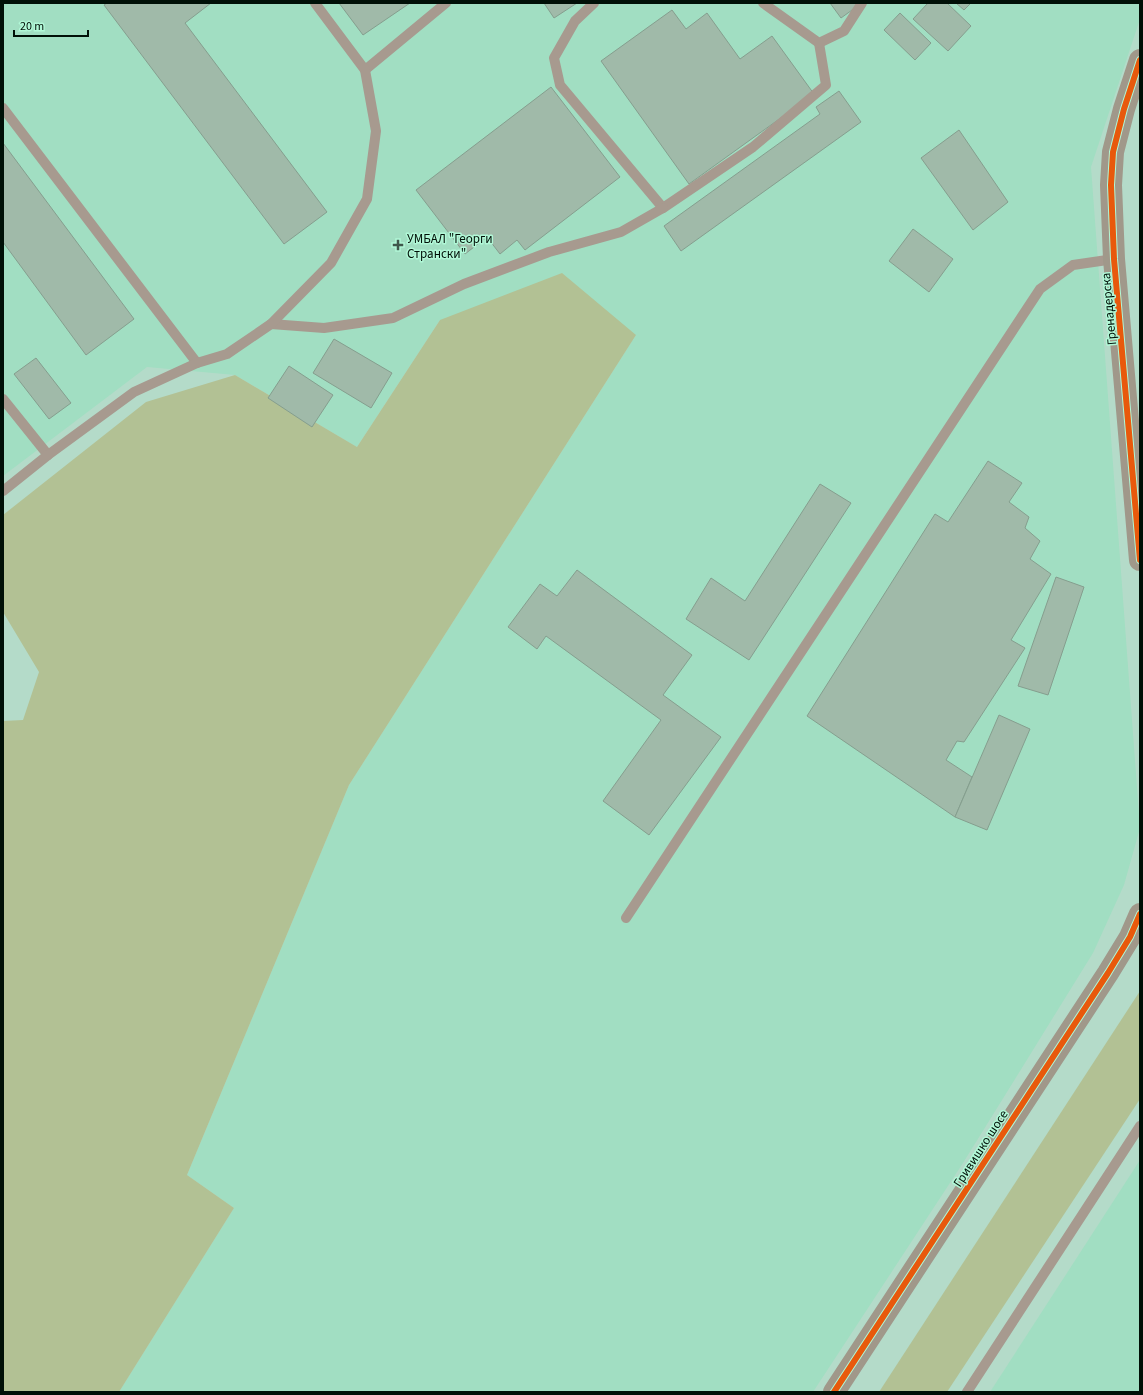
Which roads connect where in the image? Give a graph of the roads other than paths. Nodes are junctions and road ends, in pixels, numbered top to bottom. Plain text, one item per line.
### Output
1 (315, 3) edge
2 (446, 3) edge
3 (594, 3) edge
4 (763, 3) edge
5 (862, 3) edge
6 (819, 43) junction
7 (1140, 60) edge
8 (365, 70) junction
9 (3, 108) edge
10 (662, 208) junction
11 (1114, 259) junction
12 (271, 324) junction
13 (197, 363) junction
14 (3, 399) edge
15 (48, 454) junction
16 (3, 491) edge
17 (1140, 560) edge
18 (1140, 914) edge
19 (626, 918) dead end
20 (1140, 1126) edge
21 (834, 1392) edge
22 (967, 1392) edge

1 - 8 lane
2 - 8 lane
3 - 10 lane
4 - 6 lane
5 - 6 lane
6 - 10 lane
7 - 11 street, Гренадерска
8 - 12 lane
9 - 13 lane
10 - 12 lane
11 - 17 street, Гренадерска
11 - 19 lane
12 - 13 lane
13 - 15 lane
14 - 15 lane
15 - 16 lane
18 - 21 street, Гривишко шосе
20 - 22 lane

